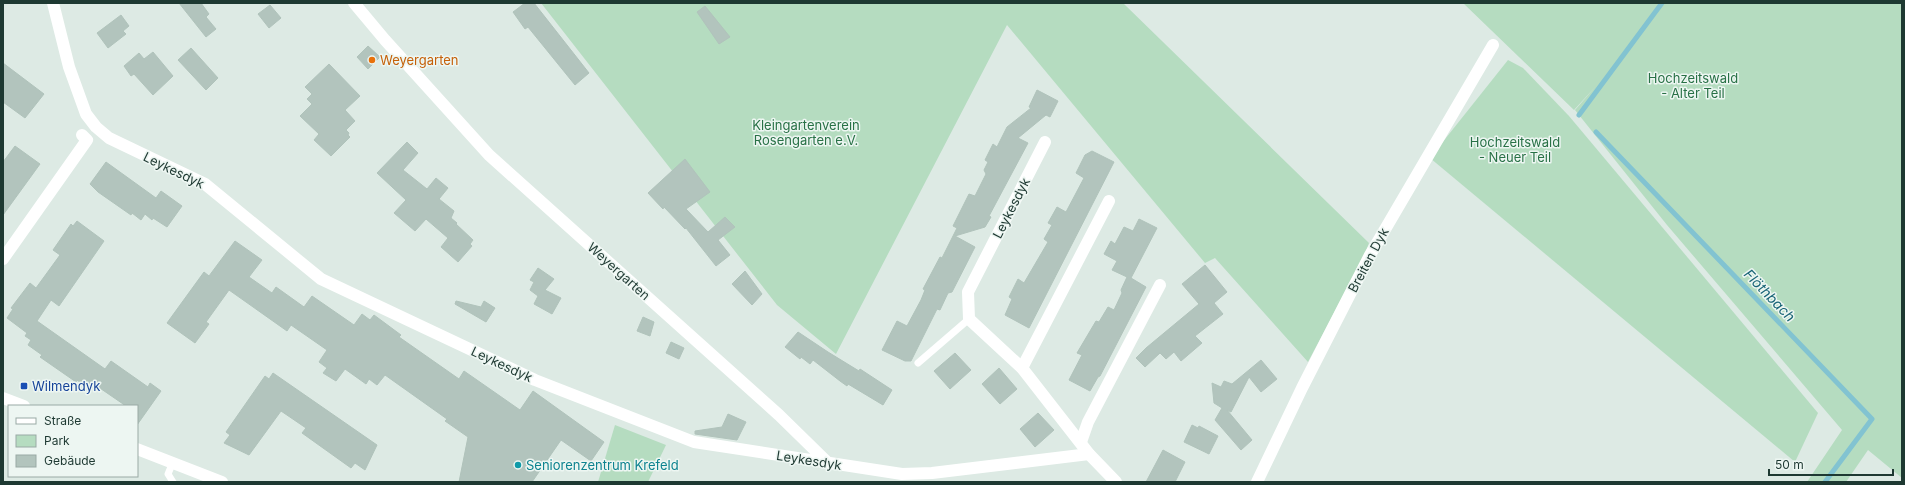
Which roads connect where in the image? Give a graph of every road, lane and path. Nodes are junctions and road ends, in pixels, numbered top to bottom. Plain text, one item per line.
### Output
1 (53, 3) edge
2 (354, 3) edge
3 (1493, 46) dead end
4 (82, 134) dead end
5 (1045, 142) dead end
6 (1109, 201) dead end
7 (3, 259) edge
8 (1160, 285) dead end
9 (969, 319) junction
10 (918, 363) dead end
11 (1022, 368) junction
12 (3, 398) edge
13 (21, 405) edge
14 (1081, 442) junction
15 (138, 448) edge
16 (1089, 454) junction
17 (826, 461) junction
18 (172, 462) junction
19 (173, 482) edge
20 (222, 482) edge
21 (1116, 482) edge
22 (1257, 482) edge

1 - 17 street, Leykesdyk
2 - 17 street, Weyergarten
3 - 22 street, Breiten Dyk
4 - 7 street
5 - 9 street, Leykesdyk
6 - 11 street
8 - 14 street
9 - 10 lane
9 - 11 street
11 - 14 street
12 - 13 street
14 - 16 street
15 - 18 street
16 - 17 street, Leykesdyk
16 - 21 street
18 - 19 lane
18 - 20 street

